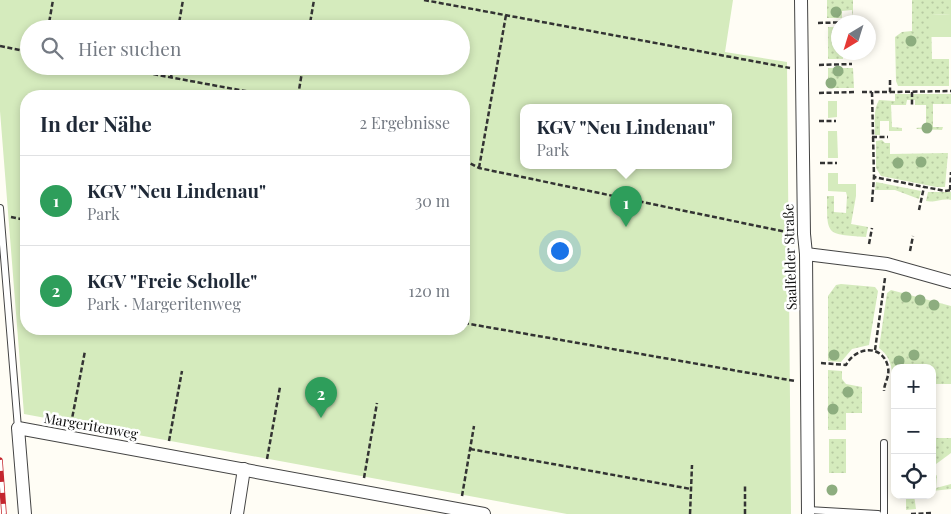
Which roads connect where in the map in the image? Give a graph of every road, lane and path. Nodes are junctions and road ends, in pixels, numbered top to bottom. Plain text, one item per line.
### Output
1 (53, 0) edge
2 (183, 0) edge
3 (314, 0) edge
4 (424, 0) edge
5 (801, 0) edge
6 (506, 15) junction
7 (50, 20) edge
8 (180, 20) edge
9 (311, 20) edge
10 (818, 22) dead end
11 (831, 22) edge
12 (0, 46) edge
13 (20, 50) edge
14 (852, 64) dead end
15 (819, 65) dead end
16 (801, 70) junction
17 (156, 75) edge
18 (172, 75) edge
19 (302, 75) edge
20 (171, 78) junction
21 (890, 80) dead end
22 (238, 90) edge
23 (299, 90) edge
24 (951, 91) edge
25 (855, 92) dead end
26 (862, 92) dead end
27 (872, 92) junction
28 (890, 92) junction
29 (912, 92) junction
30 (819, 93) dead end
31 (912, 106) dead end
32 (819, 121) dead end
33 (836, 121) dead end
34 (888, 137) dead end
35 (872, 138) junction
36 (470, 163) edge
37 (820, 163) dead end
38 (837, 163) dead end
39 (478, 168) junction
40 (951, 172) edge
41 (874, 177) junction
42 (924, 187) junction
43 (950, 190) edge
44 (872, 202) dead end
45 (0, 208) edge
46 (919, 210) dead end
47 (0, 215) edge
48 (20, 219) edge
49 (872, 228) dead end
50 (789, 233) dead end
51 (913, 236) dead end
52 (869, 244) dead end
53 (910, 251) dead end
54 (806, 254) junction
55 (887, 264) junction
56 (951, 282) edge
57 (470, 324) edge
58 (875, 350) junction
59 (85, 351) dead end
60 (821, 363) dead end
61 (182, 371) dead end
62 (788, 380) dead end
63 (280, 387) dead end
64 (884, 391) dead end
65 (378, 403) dead end
66 (474, 426) dead end
67 (18, 428) junction
68 (69, 437) junction
69 (169, 440) dead end
70 (884, 443) dead end
71 (470, 449) junction
72 (692, 465) dead end
73 (265, 467) dead end
74 (244, 469) junction
75 (364, 476) dead end
76 (745, 484) dead end
77 (691, 489) junction
78 (464, 511) edge
79 (808, 512) edge
80 (932, 513) dead end
81 (25, 514) edge
82 (237, 514) edge
83 (484, 514) edge
84 (690, 514) edge
85 (745, 514) edge
86 (878, 514) edge
87 (884, 514) edge
88 (911, 514) edge

1 - 7 path
2 - 8 path
3 - 9 path
4 - 6 path
5 - 16 street, Saalfelder Straße
6 - 16 path
6 - 39 path
10 - 11 path
12 - 13 path
14 - 15 path
16 - 54 street, Saalfelder Straße
17 - 20 path
18 - 20 path
19 - 23 path
20 - 22 path
21 - 28 path
24 - 29 path
25 - 30 path
26 - 27 path
27 - 28 path
27 - 35 path
28 - 29 path
29 - 31 path
32 - 33 path
34 - 35 path
35 - 41 path
36 - 39 path
37 - 38 path
39 - 50 path
40 - 43 path
41 - 42 path
41 - 44 path
42 - 43 path
42 - 46 path
45 - 47 lane
47 - 48 path
47 - 67 lane
49 - 52 path
51 - 53 path
54 - 55 street
54 - 79 street, Saalfelder Straße
55 - 56 street
55 - 58 path
57 - 62 path
58 - 60 path
58 - 64 path
59 - 68 path
61 - 69 path
63 - 73 path
65 - 75 path
66 - 71 path
67 - 68 street, Margeritenweg
67 - 81 street
68 - 74 street, Margeritenweg
70 - 87 lane
71 - 77 path
71 - 78 path
72 - 77 path
74 - 78 street, Margeritenweg
74 - 82 street
76 - 85 path
77 - 84 path
78 - 83 street, Margeritenweg
79 - 86 lane
80 - 88 path

